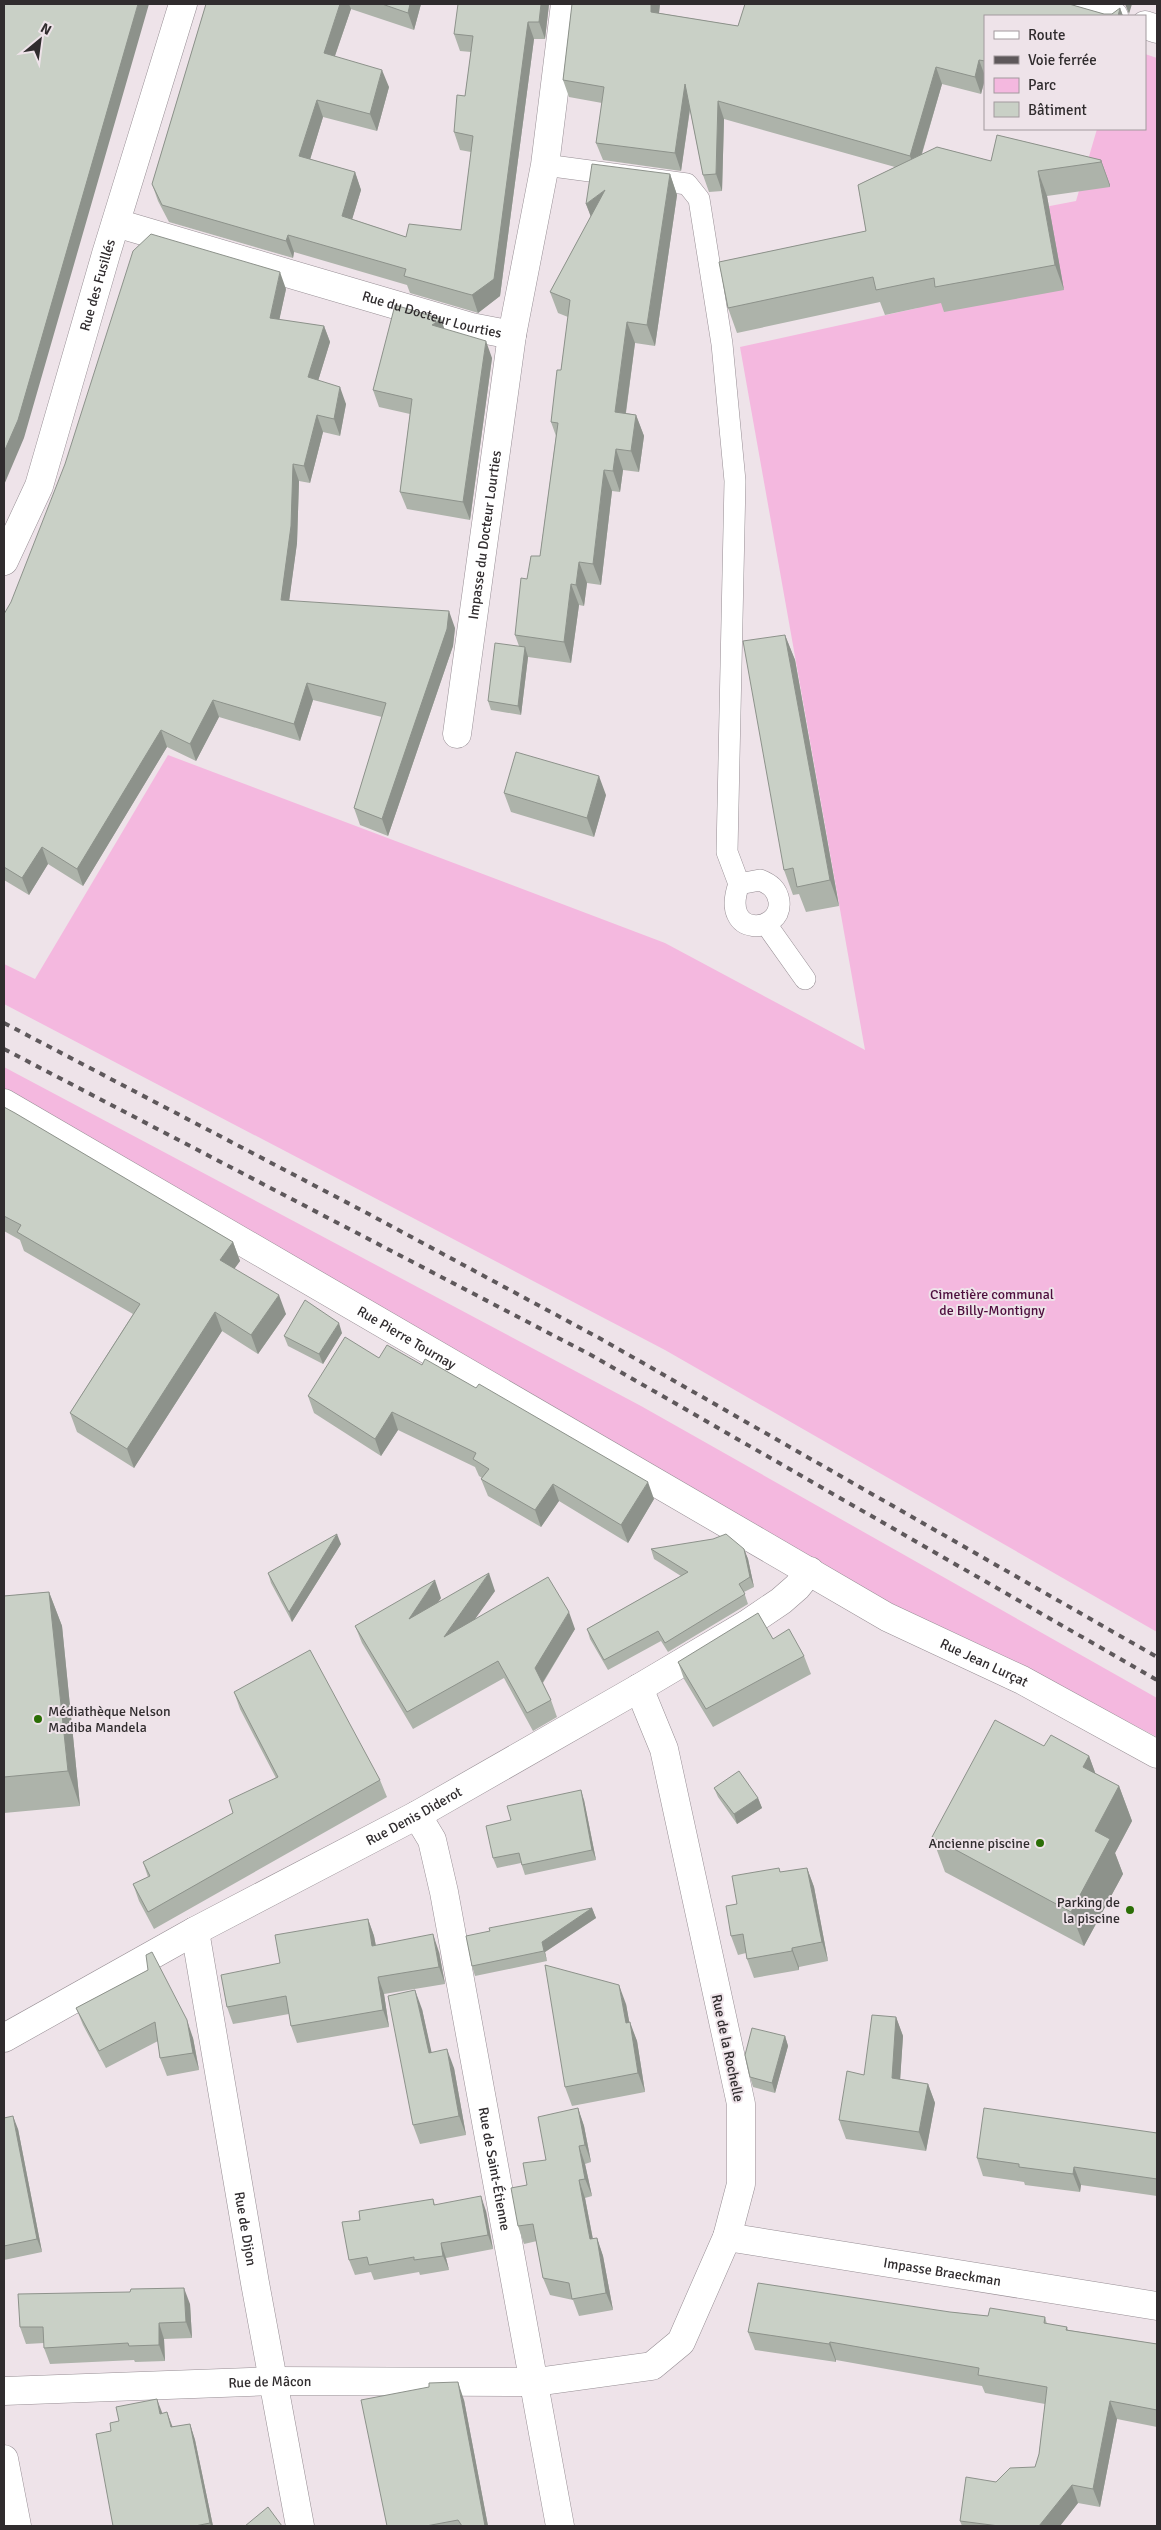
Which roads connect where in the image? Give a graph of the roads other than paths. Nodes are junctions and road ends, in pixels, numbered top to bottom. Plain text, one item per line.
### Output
1 (183, 4) edge
2 (565, 4) edge
3 (1072, 4) edge
4 (1110, 15) edge
5 (545, 165) junction
6 (116, 223) junction
7 (512, 334) junction
8 (4, 561) edge
9 (457, 734) dead end
10 (740, 884) junction
11 (766, 924) junction
12 (805, 979) dead end
13 (4, 1103) edge
14 (810, 1571) junction
15 (638, 1688) junction
16 (1157, 1754) edge
17 (417, 1815) junction
18 (195, 1932) junction
19 (4, 2038) edge
20 (727, 2237) junction
21 (1157, 2306) edge
22 (274, 2381) junction
23 (536, 2382) junction
24 (4, 2391) edge
25 (4, 2459) edge
26 (17, 2526) edge
27 (300, 2526) edge
28 (560, 2526) edge

1 - 6 street, Rue des Fusillés
2 - 5 street, Rue du Docteur Lourties
3 - 4 street
5 - 7 street, Rue du Docteur Lourties
5 - 10 lane
6 - 7 street, Rue du Docteur Lourties
6 - 8 street, Rue des Fusillés
7 - 9 street, Impasse du Docteur Lourties
10 - 11 lane
10 - 11 lane
11 - 12 lane
13 - 14 street, Rue Pierre Tournay
14 - 15 street, Rue Denis Diderot
14 - 16 street, Rue Jean Lurçat
15 - 17 street, Rue Denis Diderot
15 - 20 street, Rue de la Rochelle
17 - 18 street, Rue Denis Diderot
17 - 23 street, Rue de Saint-Étienne
18 - 19 street, Rue Denis Diderot
18 - 22 street, Rue de Dijon
20 - 21 street, Impasse Braeckman
20 - 23 street, Rue de la Rochelle
22 - 23 street, Rue de Mâcon
22 - 24 street, Rue de Mâcon
22 - 27 street, Rue de Dijon
23 - 28 street, Rue de Saint-Étienne
25 - 26 street

